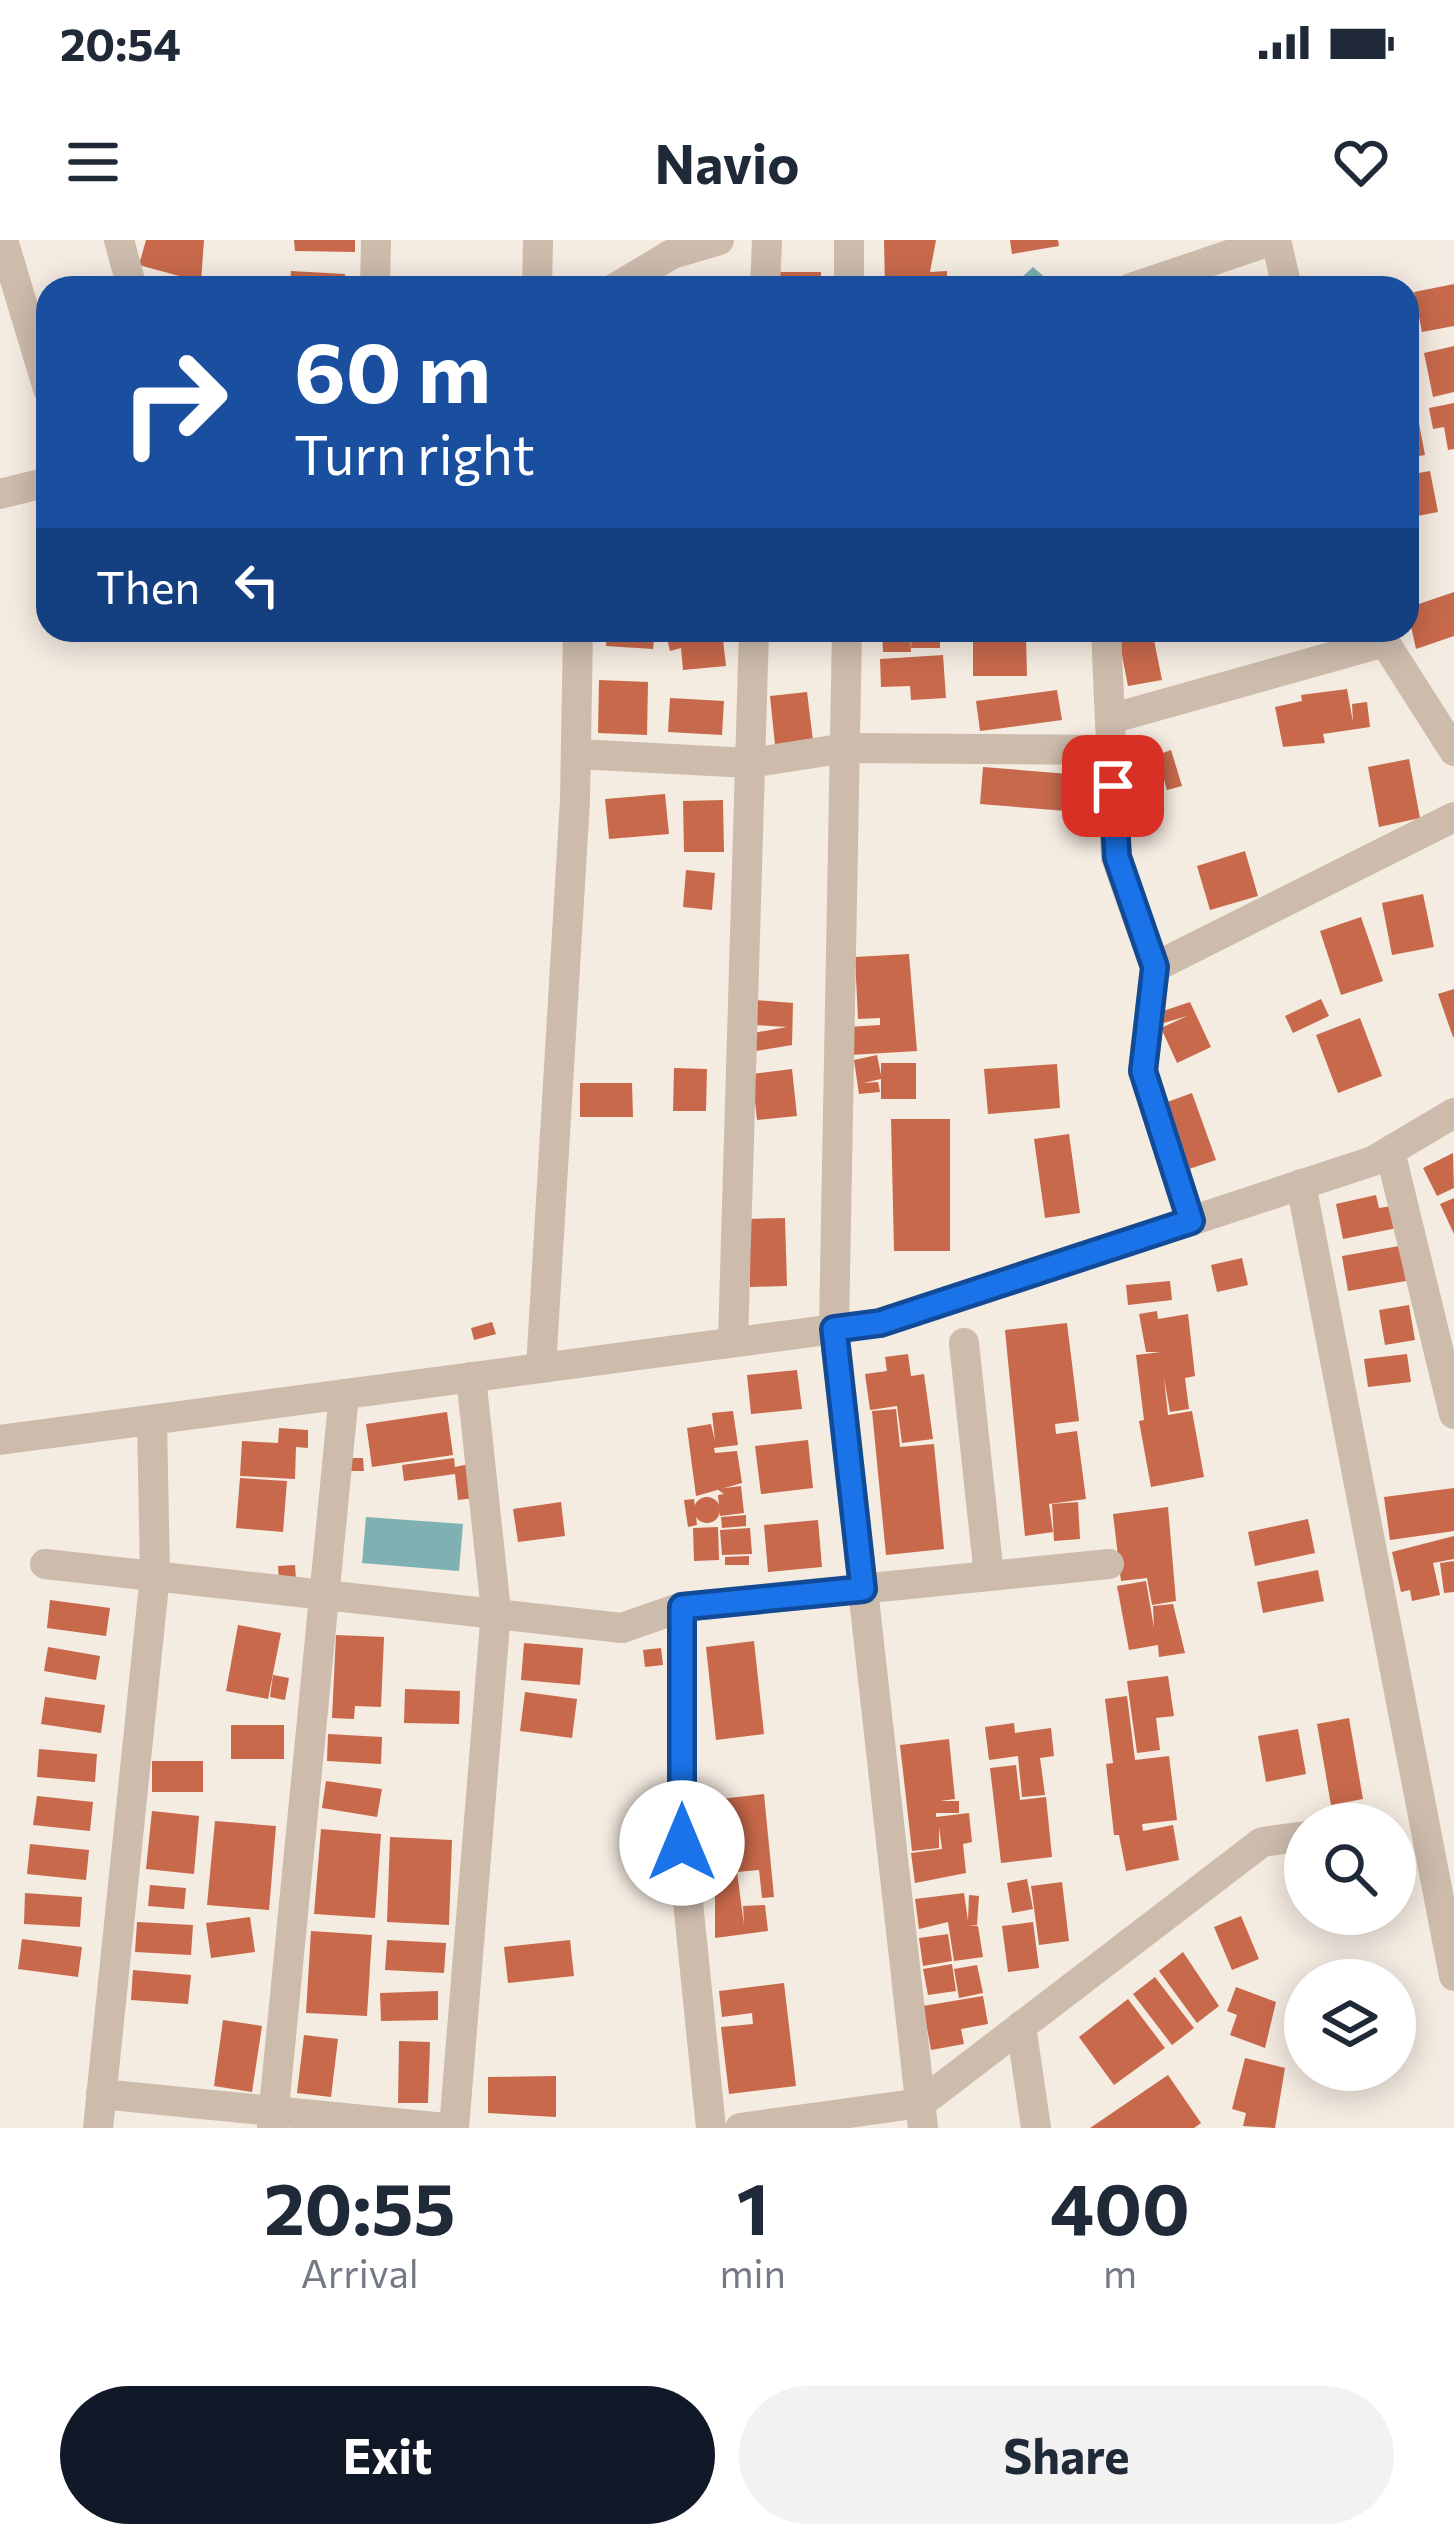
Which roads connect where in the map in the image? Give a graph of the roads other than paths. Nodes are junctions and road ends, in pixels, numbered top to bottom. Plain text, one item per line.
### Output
1 (3, 240) edge
2 (119, 240) edge
3 (376, 240) edge
4 (538, 240) edge
5 (719, 240) edge
6 (767, 240) edge
7 (849, 240) edge
8 (1275, 240) edge
9 (672, 247) edge
10 (129, 276) edge
11 (375, 276) edge
12 (537, 276) edge
13 (632, 276) edge
14 (766, 276) edge
15 (849, 276) edge
16 (1167, 276) edge
17 (1284, 276) edge
18 (36, 349) edge
19 (36, 485) edge
20 (0, 494) edge
21 (578, 642) edge
22 (754, 642) edge
23 (847, 642) edge
24 (1107, 642) edge
25 (1363, 642) edge
26 (1383, 642) edge
27 (1111, 735) junction
28 (846, 748) junction
29 (1454, 751) edge
30 (576, 754) junction
31 (750, 763) junction
32 (1454, 817) edge
33 (1155, 967) junction
34 (1454, 1113) edge
35 (1390, 1151) junction
36 (1301, 1184) junction
37 (1191, 1221) junction
38 (834, 1329) junction
39 (734, 1342) junction
40 (964, 1343) dead end
41 (541, 1368) junction
42 (471, 1377) junction
43 (344, 1394) junction
44 (1454, 1414) edge
45 (152, 1420) junction
46 (0, 1440) edge
47 (45, 1564) dead end
48 (1108, 1564) dead end
49 (155, 1575) junction
50 (989, 1576) junction
51 (863, 1589) junction
52 (324, 1593) junction
53 (682, 1607) junction
54 (496, 1611) junction
55 (1406, 1803) edge
56 (1284, 1839) edge
57 (1416, 1846) edge
58 (1454, 1976) edge
59 (1021, 2026) junction
60 (101, 2094) junction
61 (922, 2115) edge
62 (273, 2120) edge
63 (98, 2128) edge
64 (449, 2128) edge
65 (711, 2128) edge
66 (740, 2128) edge
67 (1036, 2128) edge

1 - 18 street
2 - 10 street
3 - 11 street
4 - 12 street
5 - 9 street
6 - 14 street
7 - 15 street
8 - 16 street
8 - 17 street
9 - 13 street
19 - 20 street
21 - 30 street
22 - 31 street
23 - 28 street
24 - 27 street
25 - 27 street
26 - 29 street
27 - 28 street
27 - 33 street
28 - 31 street
28 - 38 street
30 - 31 street
30 - 41 street
31 - 39 street
32 - 33 street
33 - 37 street
34 - 35 street
35 - 36 street
35 - 44 street
36 - 37 street
36 - 55 street
37 - 38 street
38 - 39 street
38 - 51 street
39 - 41 street
40 - 50 street
41 - 42 street
42 - 43 street
42 - 54 street
43 - 45 street
43 - 52 street
45 - 46 street
45 - 49 street
47 - 49 street
48 - 50 street
49 - 52 street
49 - 60 street
50 - 51 street
51 - 53 street
51 - 61 street
52 - 54 street
52 - 62 street
53 - 54 street
53 - 65 street
54 - 64 street
56 - 59 street
57 - 58 street
59 - 61 street
59 - 67 street
60 - 62 street
60 - 63 street
61 - 66 street
62 - 64 street

